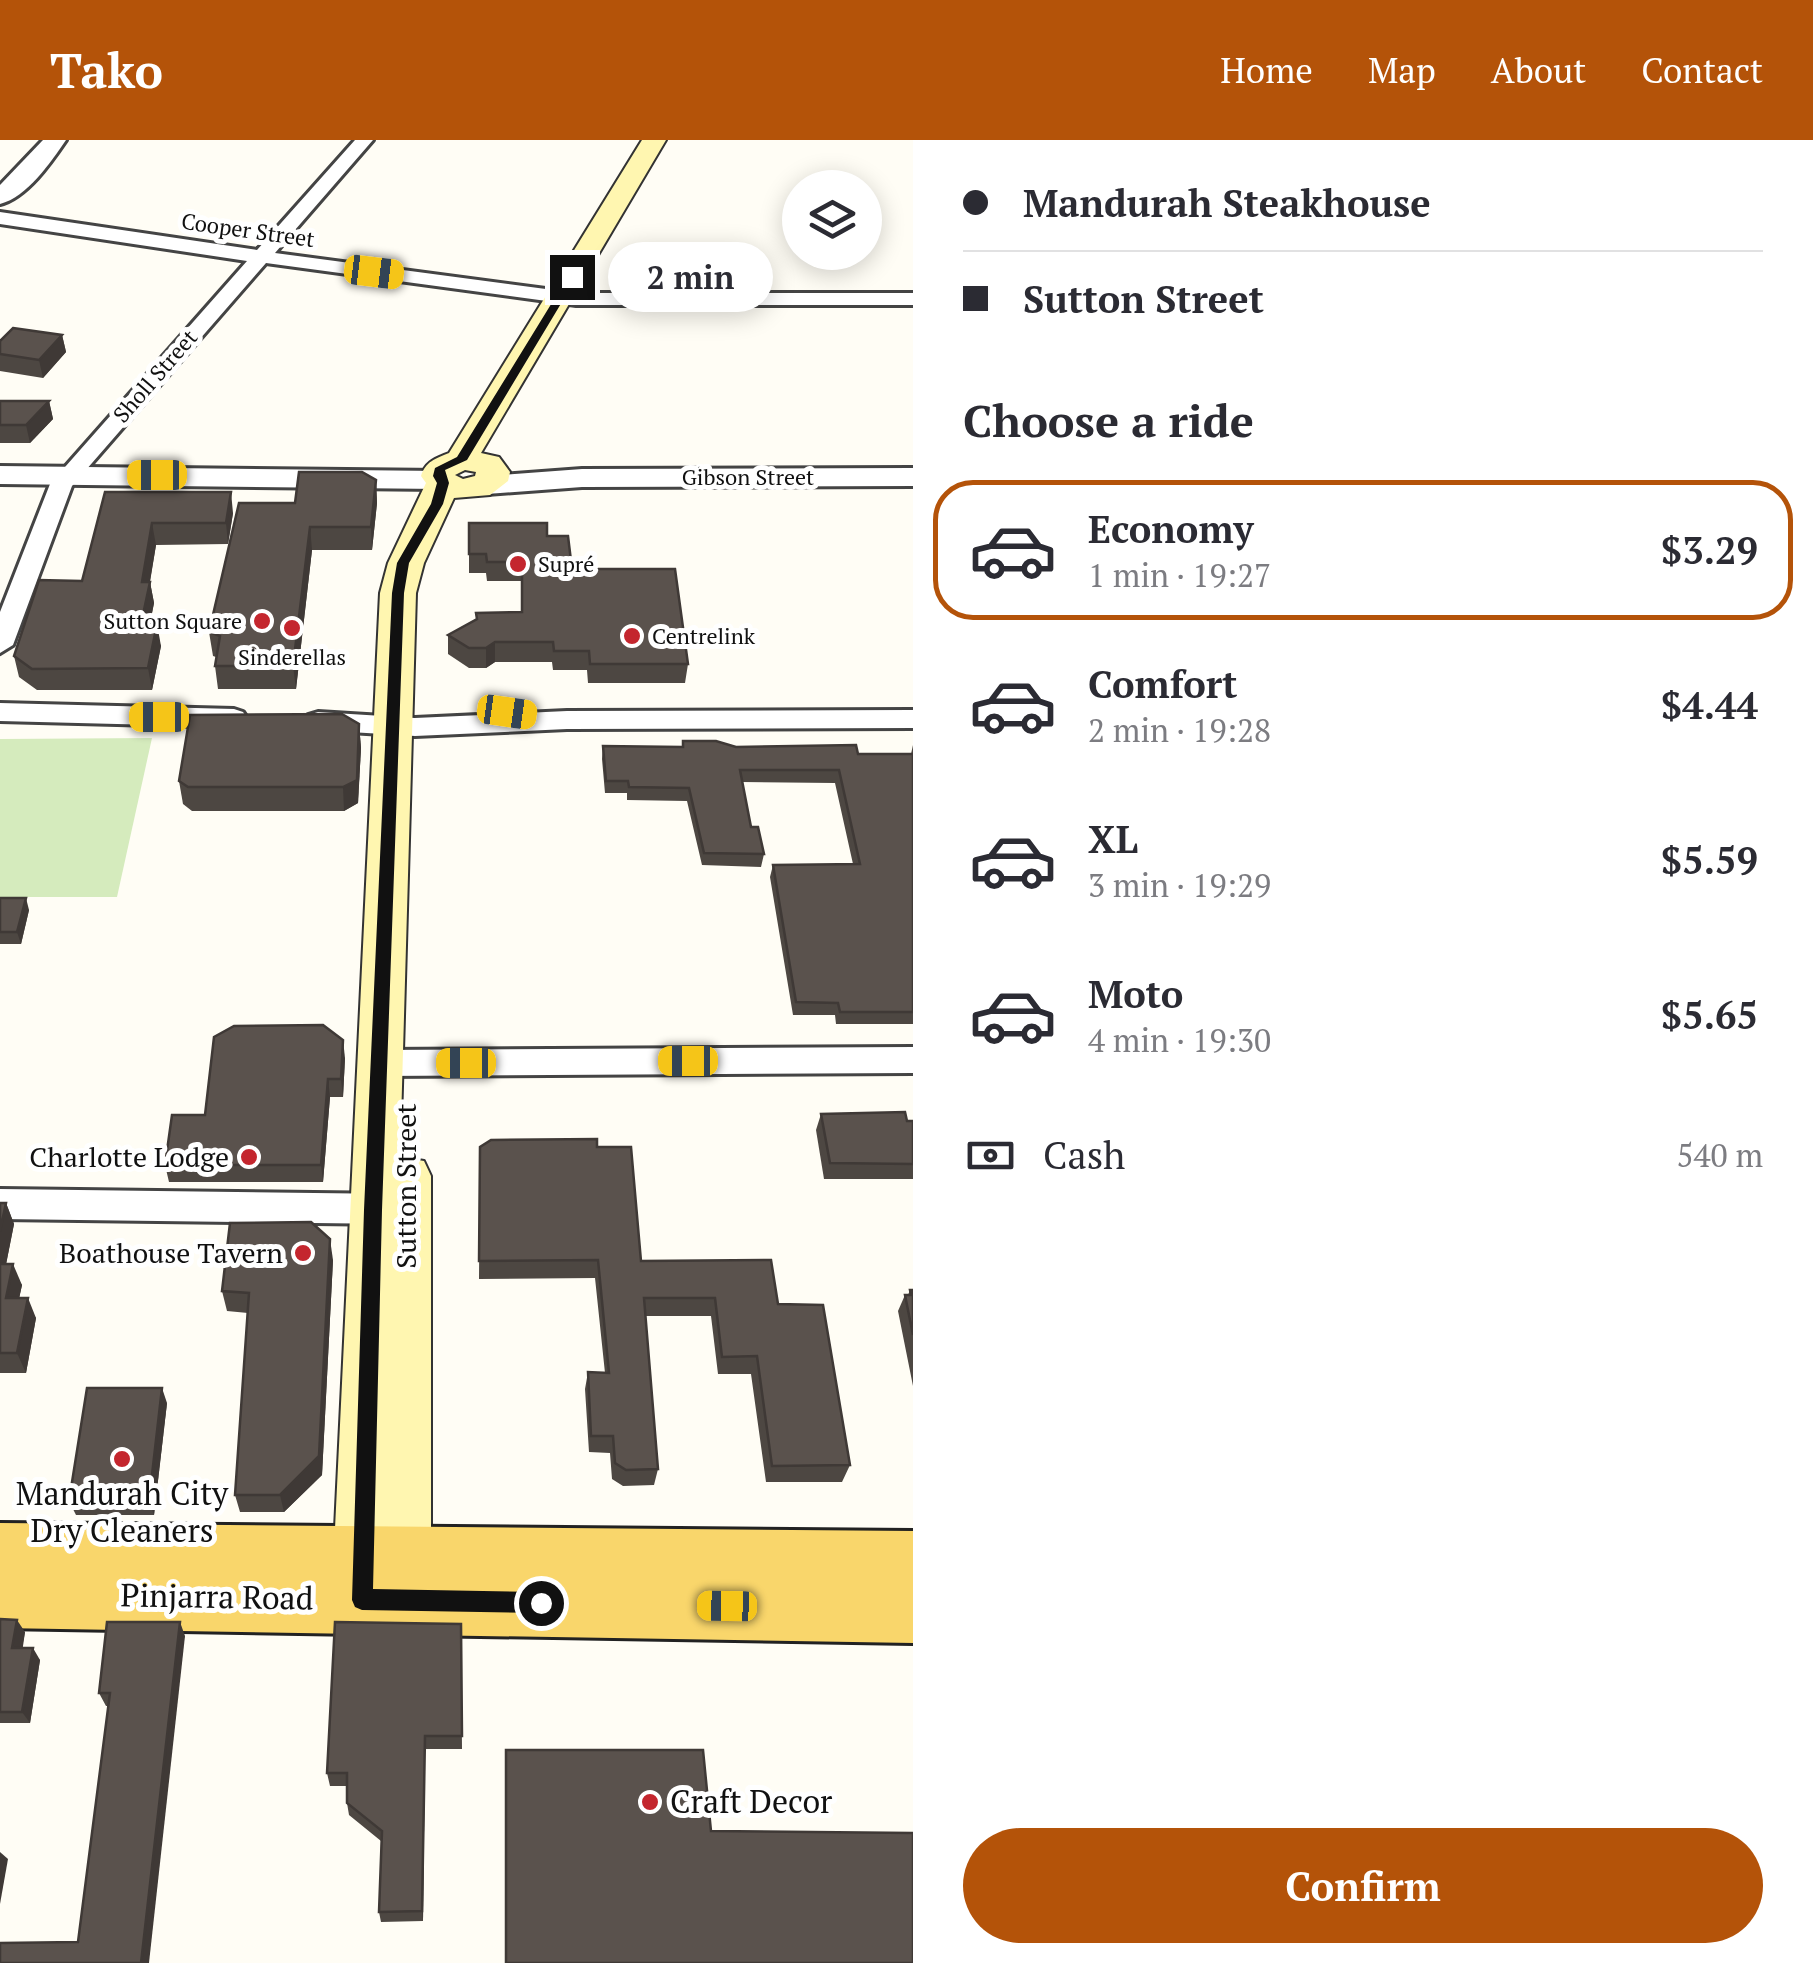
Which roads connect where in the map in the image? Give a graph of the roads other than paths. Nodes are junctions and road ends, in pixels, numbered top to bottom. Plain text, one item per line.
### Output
1 (39, 140) edge
2 (55, 140) edge
3 (364, 140) edge
4 (654, 140) edge
5 (669, 140) edge
6 (0, 182) edge
7 (0, 197) edge
8 (0, 218) edge
9 (0, 226) edge
10 (56, 229) junction
11 (258, 257) junction
12 (568, 298) junction
13 (913, 299) edge
14 (465, 475) junction
15 (0, 476) edge
16 (70, 476) junction
17 (913, 477) edge
18 (0, 645) edge
19 (0, 712) edge
20 (90, 717) junction
21 (260, 718) edge
22 (404, 719) junction
23 (913, 719) edge
24 (0, 723) edge
25 (913, 1060) edge
26 (393, 1063) junction
27 (0, 1204) edge
28 (389, 1210) junction
29 (0, 1555) edge
30 (913, 1564) edge
31 (382, 1579) junction
32 (0, 1594) edge
33 (913, 1609) edge

1 - 6 street
2 - 7 street
3 - 11 street, Sholl Street
4 - 12 main road, Sutton Street
5 - 12 main road, Sutton Street
8 - 10 street, Cooper Street
9 - 10 street, Cooper Street
10 - 11 street, Cooper Street
11 - 12 street, Cooper Street
11 - 16 street, Sholl Street
12 - 13 street, Cooper Street
12 - 14 main road, Sutton Street
14 - 16 street, Gibson Street
14 - 17 street, Gibson Street
14 - 22 main road, Sutton Street
15 - 16 street, Gibson Street
16 - 18 street, Sholl Street
19 - 20 street
20 - 21 street
20 - 24 street
22 - 23 street
22 - 26 main road, Sutton Street
25 - 26 street
26 - 28 main road, Sutton Street
27 - 28 street
28 - 31 main road, Sutton Street
29 - 31 main road, Pinjarra Road
30 - 31 main road, Pinjarra Road
31 - 32 main road, Pinjarra Road
31 - 33 main road, Pinjarra Road

